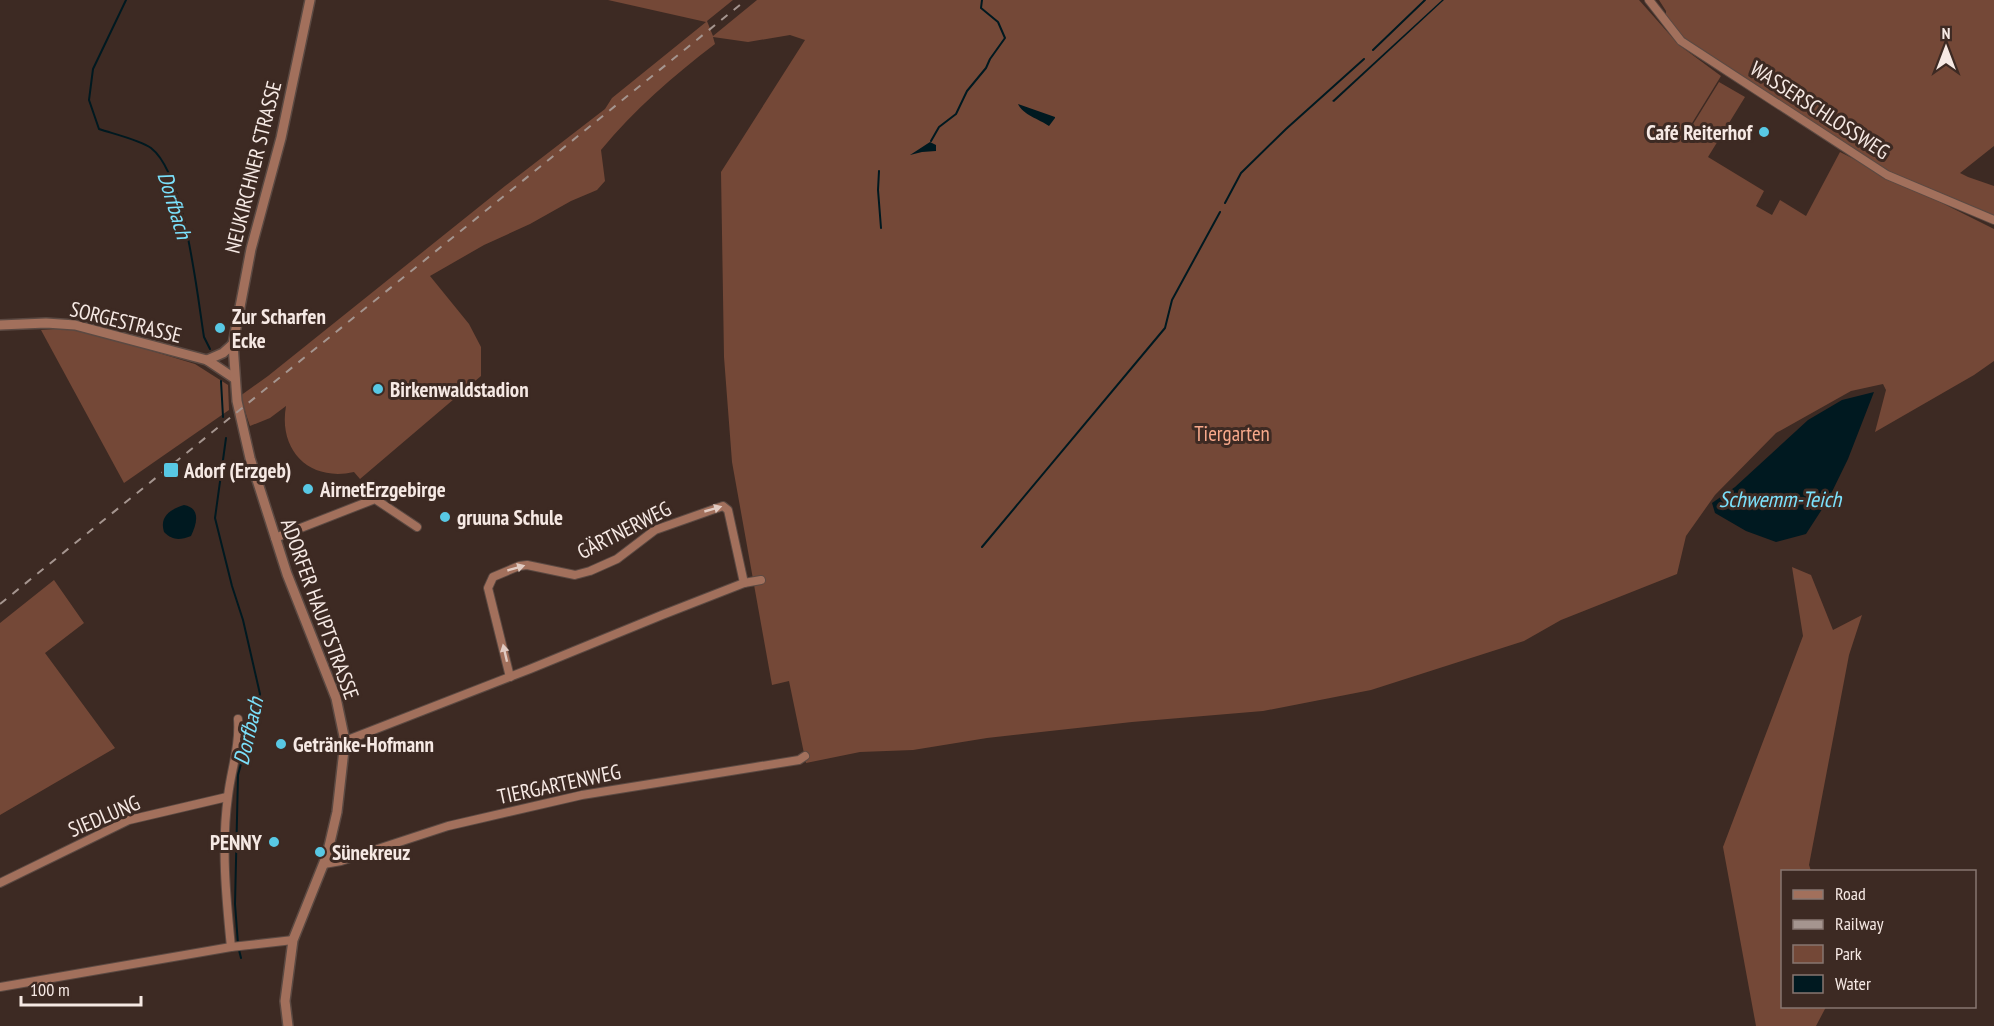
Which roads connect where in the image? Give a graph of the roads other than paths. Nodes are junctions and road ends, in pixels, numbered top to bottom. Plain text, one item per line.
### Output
1 (310, 0) edge
2 (1648, 0) edge
3 (1994, 220) edge
4 (0, 325) edge
5 (233, 344) junction
6 (207, 360) junction
7 (234, 378) junction
8 (417, 527) dead end
9 (276, 538) junction
10 (761, 580) dead end
11 (744, 583) junction
12 (510, 677) junction
13 (238, 719) dead end
14 (345, 741) junction
15 (805, 756) dead end
16 (227, 797) junction
17 (324, 864) junction
18 (0, 883) edge
19 (293, 940) junction
20 (231, 947) junction
21 (0, 987) edge
22 (288, 1026) edge

1 - 5 street, NEUKIRCHNER STRASSE
2 - 3 street, WASSERSCHLOSSWEG
4 - 6 street, SORGESTRASSE
5 - 6 street, SORGESTRASSE
5 - 7 street, ADORFER HAUPTSTRASSE
6 - 7 street, SORGESTRASSE
7 - 9 street, ADORFER HAUPTSTRASSE
8 - 9 street
9 - 14 street, ADORFER HAUPTSTRASSE
10 - 11 street
11 - 12 street
12 -> 11 street, GÄRTNERWEG
12 - 14 street
13 - 16 street
14 - 17 street, ADORFER HAUPTSTRASSE
15 - 17 street, TIERGARTENWEG
16 - 18 street, SIEDLUNG
16 - 20 street
17 - 19 street, ADORFER HAUPTSTRASSE
19 - 20 street
19 - 22 street, ADORFER HAUPTSTRASSE
20 - 21 street

